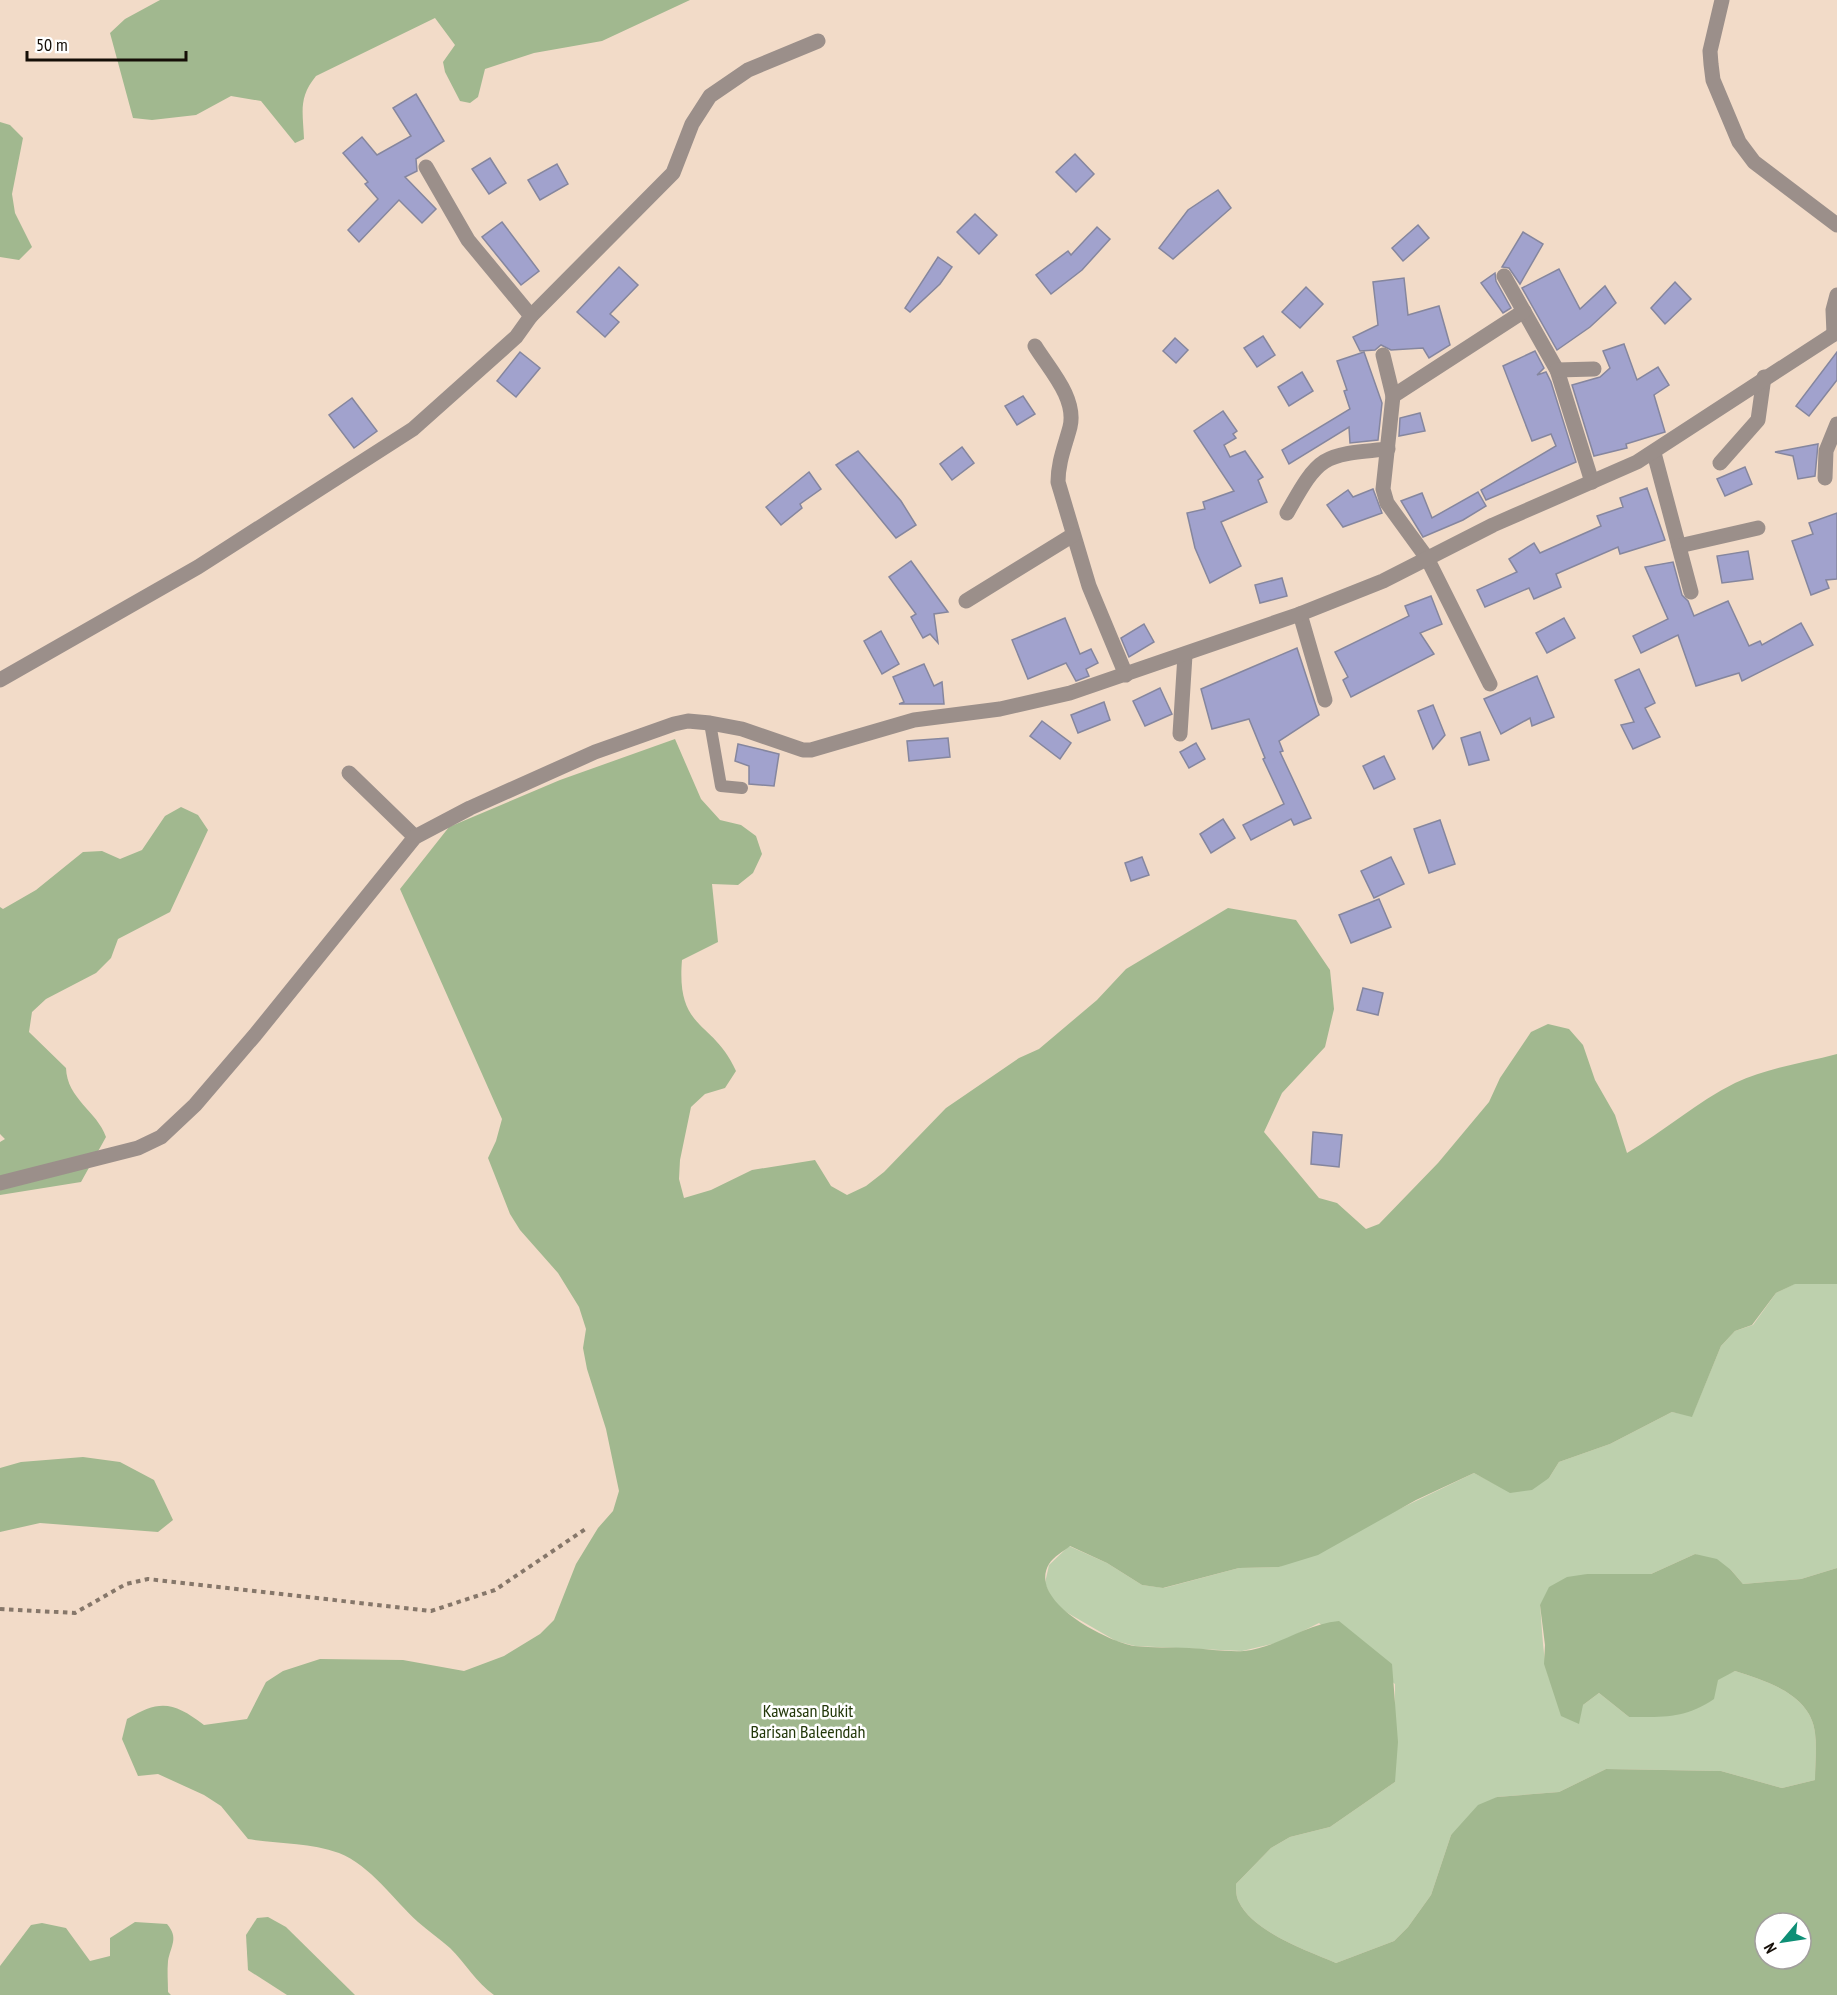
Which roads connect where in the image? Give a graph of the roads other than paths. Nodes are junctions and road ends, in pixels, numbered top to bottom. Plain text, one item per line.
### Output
1 (1722, 0) edge
2 (818, 41) dead end
3 (426, 167) dead end
4 (1837, 225) edge
5 (1504, 276) dead end
6 (1837, 295) edge
7 (1524, 311) junction
8 (531, 316) junction
9 (1835, 333) edge
10 (1035, 346) dead end
11 (1383, 355) dead end
12 (1594, 369) dead end
13 (1557, 370) junction
14 (1764, 377) junction
15 (1393, 396) junction
16 (1837, 424) edge
17 (1388, 449) junction
18 (1654, 453) junction
19 (1720, 463) dead end
20 (1825, 478) dead end
21 (1592, 482) junction
22 (1287, 513) dead end
23 (1758, 528) dead end
24 (1073, 535) junction
25 (1679, 546) junction
26 (1427, 558) junction
27 (1691, 592) dead end
28 (966, 601) dead end
29 (1299, 614) junction
30 (1185, 655) junction
31 (1126, 675) junction
32 (0, 680) edge
33 (1490, 684) dead end
34 (1325, 700) dead end
35 (710, 723) junction
36 (1180, 734) dead end
37 (349, 773) dead end
38 (742, 788) dead end
39 (415, 837) junction
40 (0, 1183) edge

1 - 4 street
2 - 8 street
3 - 8 street
5 - 7 street
6 - 9 street
7 - 13 street
7 - 15 street
8 - 32 street
9 - 14 street
10 - 24 street
11 - 15 street
12 - 13 street
13 - 21 street
14 - 18 street
14 - 19 street
15 - 17 street
16 - 20 street
17 - 22 street
17 - 26 street
18 - 21 street
18 - 25 street
21 - 26 street
23 - 25 street
24 - 28 street
24 - 31 street
25 - 27 street
26 - 29 street
26 - 33 street
29 - 30 street
29 - 34 street
30 - 31 street
30 - 36 street
31 - 35 street
35 - 38 lane
35 - 39 street
37 - 39 street
39 - 40 street

